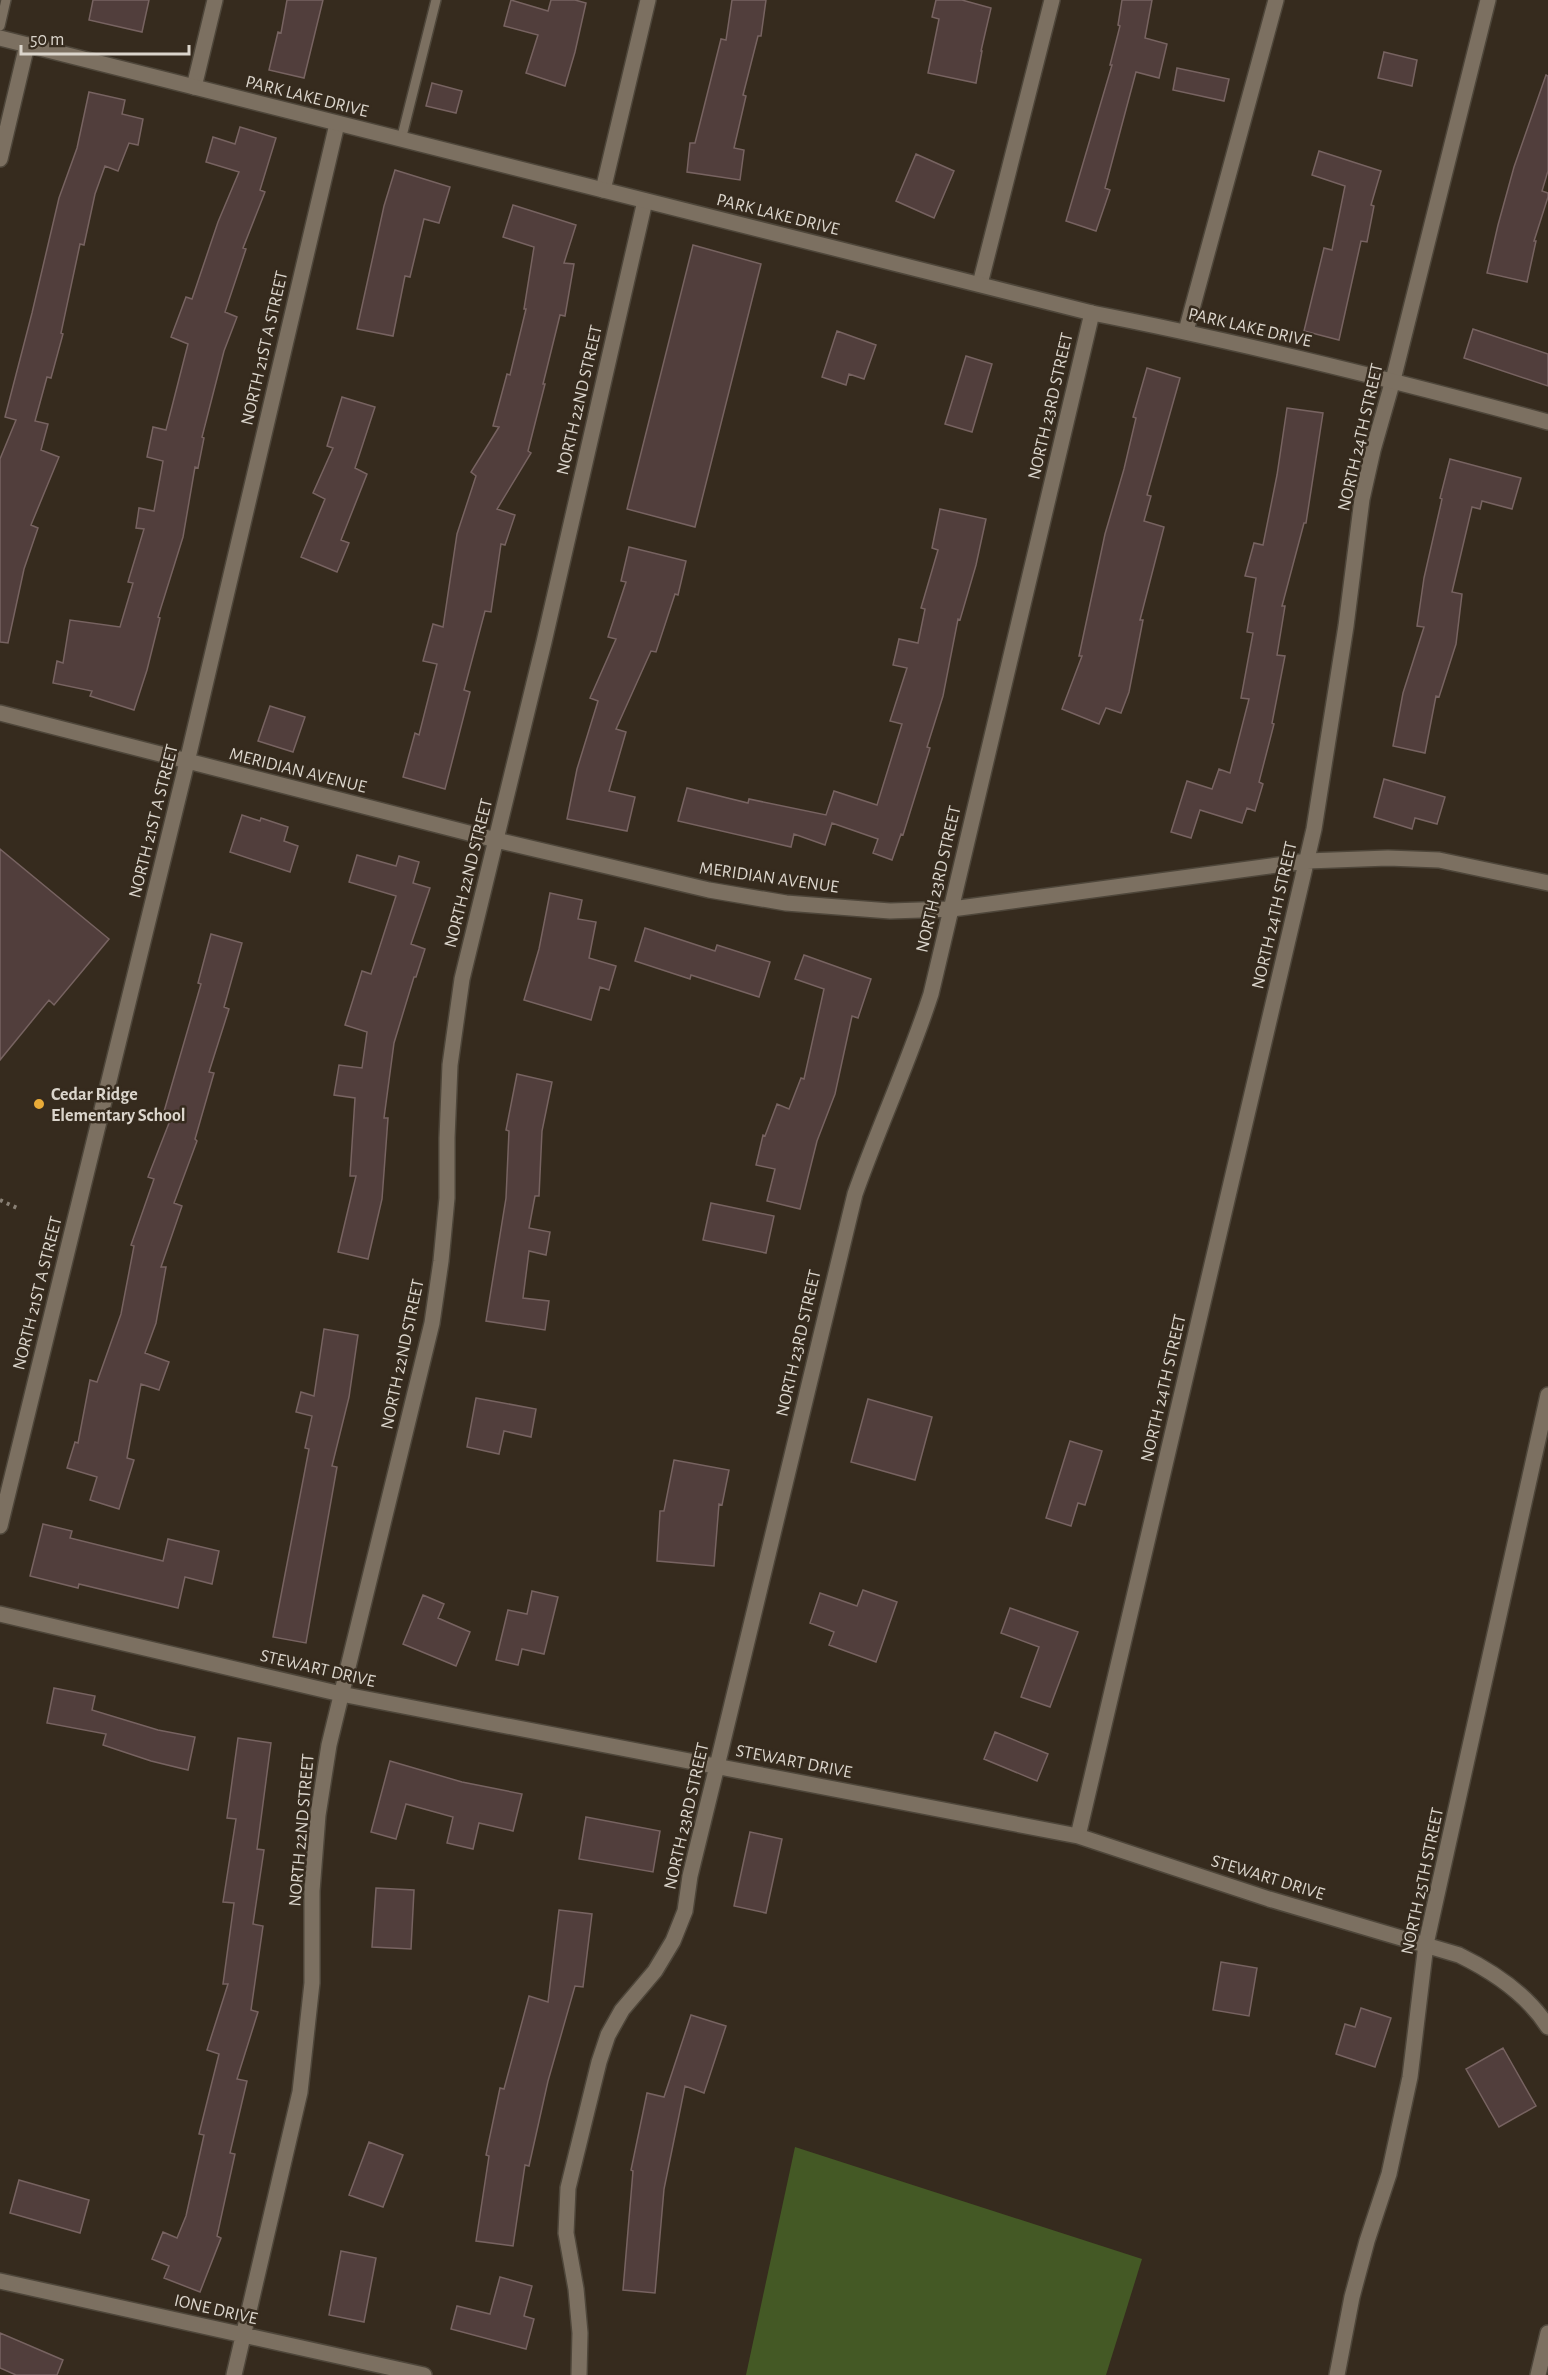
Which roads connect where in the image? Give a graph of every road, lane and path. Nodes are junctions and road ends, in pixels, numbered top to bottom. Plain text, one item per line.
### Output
1 (6, 0) edge
2 (215, 0) edge
3 (436, 0) edge
4 (648, 0) edge
5 (1052, 0) edge
6 (1275, 0) edge
7 (1488, 0) edge
8 (0, 26) edge
9 (0, 38) edge
10 (27, 45) junction
11 (194, 87) junction
12 (337, 124) junction
13 (401, 140) junction
14 (0, 159) edge
15 (603, 190) junction
16 (645, 201) junction
17 (980, 284) junction
18 (1092, 313) junction
19 (1186, 331) junction
20 (1393, 380) junction
21 (1548, 422) edge
22 (0, 713) edge
23 (187, 762) junction
24 (496, 840) junction
25 (1307, 861) junction
26 (1548, 883) edge
27 (952, 909) junction
28 (0, 1200) edge
29 (17, 1208) dead end
30 (1548, 1395) edge
31 (0, 1526) edge
32 (0, 1614) edge
33 (341, 1695) junction
34 (717, 1766) junction
35 (1078, 1836) junction
36 (1426, 1944) junction
37 (1548, 2027) edge
38 (0, 2281) edge
39 (1548, 2333) edge
40 (243, 2335) junction
41 (234, 2375) edge
42 (424, 2375) edge
43 (579, 2375) edge
44 (1337, 2375) edge
45 (1538, 2375) edge

1 - 8 lane
2 - 11 street
3 - 13 lane
4 - 15 street
5 - 17 street
6 - 19 street
7 - 20 street, NORTH 24TH STREET
9 - 10 street, PARK LAKE DRIVE
10 - 11 street, PARK LAKE DRIVE
10 - 14 street
11 - 12 street, PARK LAKE DRIVE
12 - 13 street, PARK LAKE DRIVE
12 - 23 street, NORTH 21ST A STREET
13 - 15 street, PARK LAKE DRIVE
15 - 16 street, PARK LAKE DRIVE
16 - 17 street, PARK LAKE DRIVE
16 - 24 street, NORTH 22ND STREET
17 - 18 street, PARK LAKE DRIVE
18 - 19 street, PARK LAKE DRIVE
18 - 27 street, NORTH 23RD STREET
19 - 20 street, PARK LAKE DRIVE
20 - 21 street, PARK LAKE DRIVE
20 - 25 street, NORTH 24TH STREET
22 - 23 street, MERIDIAN AVENUE
23 - 24 street, MERIDIAN AVENUE
23 - 31 street, NORTH 21ST A STREET
24 - 27 street, MERIDIAN AVENUE
24 - 33 street, NORTH 22ND STREET
25 - 26 street, MERIDIAN AVENUE
25 - 27 street, MERIDIAN AVENUE
25 - 35 street, NORTH 24TH STREET
27 - 34 street, NORTH 23RD STREET
28 - 29 path
30 - 36 street, NORTH 25TH STREET
32 - 33 street, STEWART DRIVE
33 - 34 street, STEWART DRIVE
33 - 40 street, NORTH 22ND STREET
34 - 35 street, STEWART DRIVE
34 - 43 street, NORTH 23RD STREET
35 - 36 street, STEWART DRIVE
36 - 37 street, STEWART DRIVE
36 - 44 street, NORTH 25TH STREET
38 - 40 street, IONE DRIVE
39 - 45 street
40 - 41 street, NORTH 22ND STREET
40 - 42 street, IONE DRIVE

